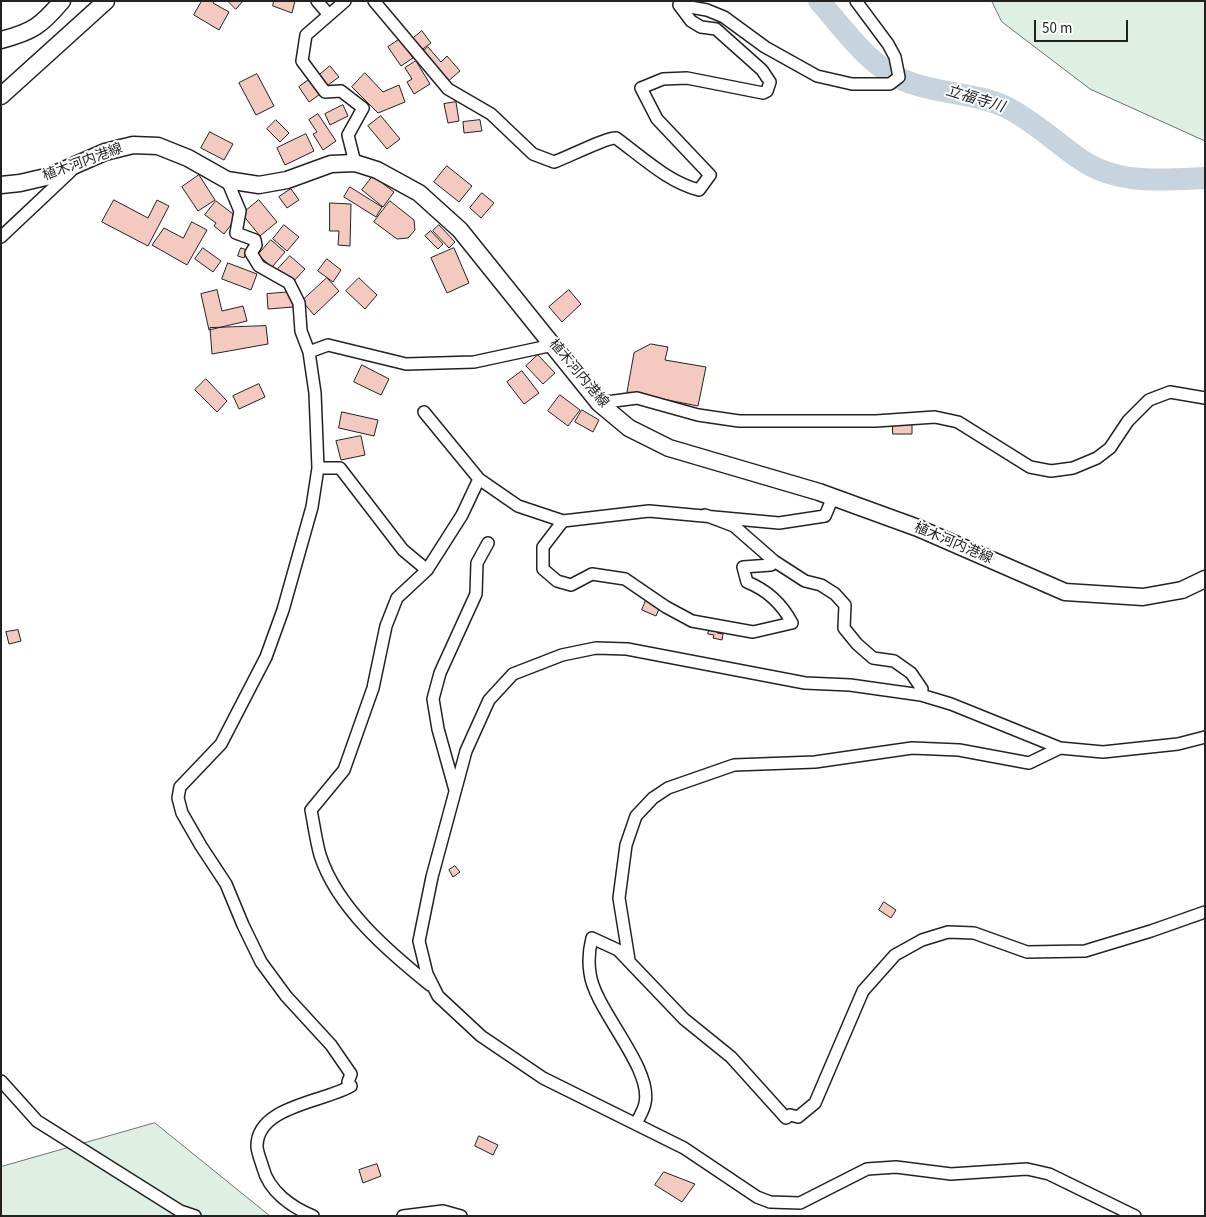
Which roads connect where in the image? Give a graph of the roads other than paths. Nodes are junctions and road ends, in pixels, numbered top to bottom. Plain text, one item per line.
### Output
1 (62, 1) edge
2 (106, 1) edge
3 (318, 1) edge
4 (345, 1) edge
5 (374, 1) edge
6 (856, 1) edge
7 (329, 15) junction
8 (1, 40) edge
9 (1, 96) edge
10 (355, 163) junction
11 (78, 164) junction
12 (227, 180) junction
13 (1, 185) edge
14 (1, 237) edge
15 (553, 346) junction
16 (309, 352) junction
17 (1205, 398) edge
18 (599, 403) junction
19 (424, 412) dead end
20 (318, 468) junction
21 (480, 479) junction
22 (833, 497) junction
23 (705, 515) junction
24 (563, 521) junction
25 (488, 543) dead end
26 (774, 561) junction
27 (427, 570) junction
28 (1205, 579) edge
29 (921, 695) junction
30 (1205, 737) edge
31 (1060, 748) junction
32 (455, 792) junction
33 (1205, 912) edge
34 (629, 960) junction
35 (435, 989) junction
36 (1, 1081) edge
37 (636, 1124) junction
38 (195, 1216) edge
39 (313, 1216) edge
40 (403, 1216) edge
41 (461, 1216) edge
42 (1136, 1216) edge

1 - 8 main road
2 - 9 main road
3 - 7 street
4 - 7 street
5 - 6 street
7 - 10 street
10 - 12 main road, 植木河内港線
10 - 15 main road, 植木河内港線
11 - 12 main road, 植木河内港線
11 - 13 main road, 植木河内港線
11 - 14 street
12 - 16 street
15 - 16 street
15 - 18 main road, 植木河内港線
16 - 20 street
17 - 18 street
18 - 22 main road, 植木河内港線
19 - 21 street
20 - 27 street
20 - 39 street
21 - 24 street
21 - 27 street
22 - 23 street
22 - 28 main road, 植木河内港線
23 - 24 street
23 - 26 street
24 - 26 street
25 - 32 street
26 - 29 street
27 - 35 street
29 - 31 street
29 - 32 street
30 - 31 street
31 - 34 street
32 - 35 street
33 - 34 street
34 - 37 street
35 - 37 street
36 - 38 street
37 - 42 street
40 - 41 street

